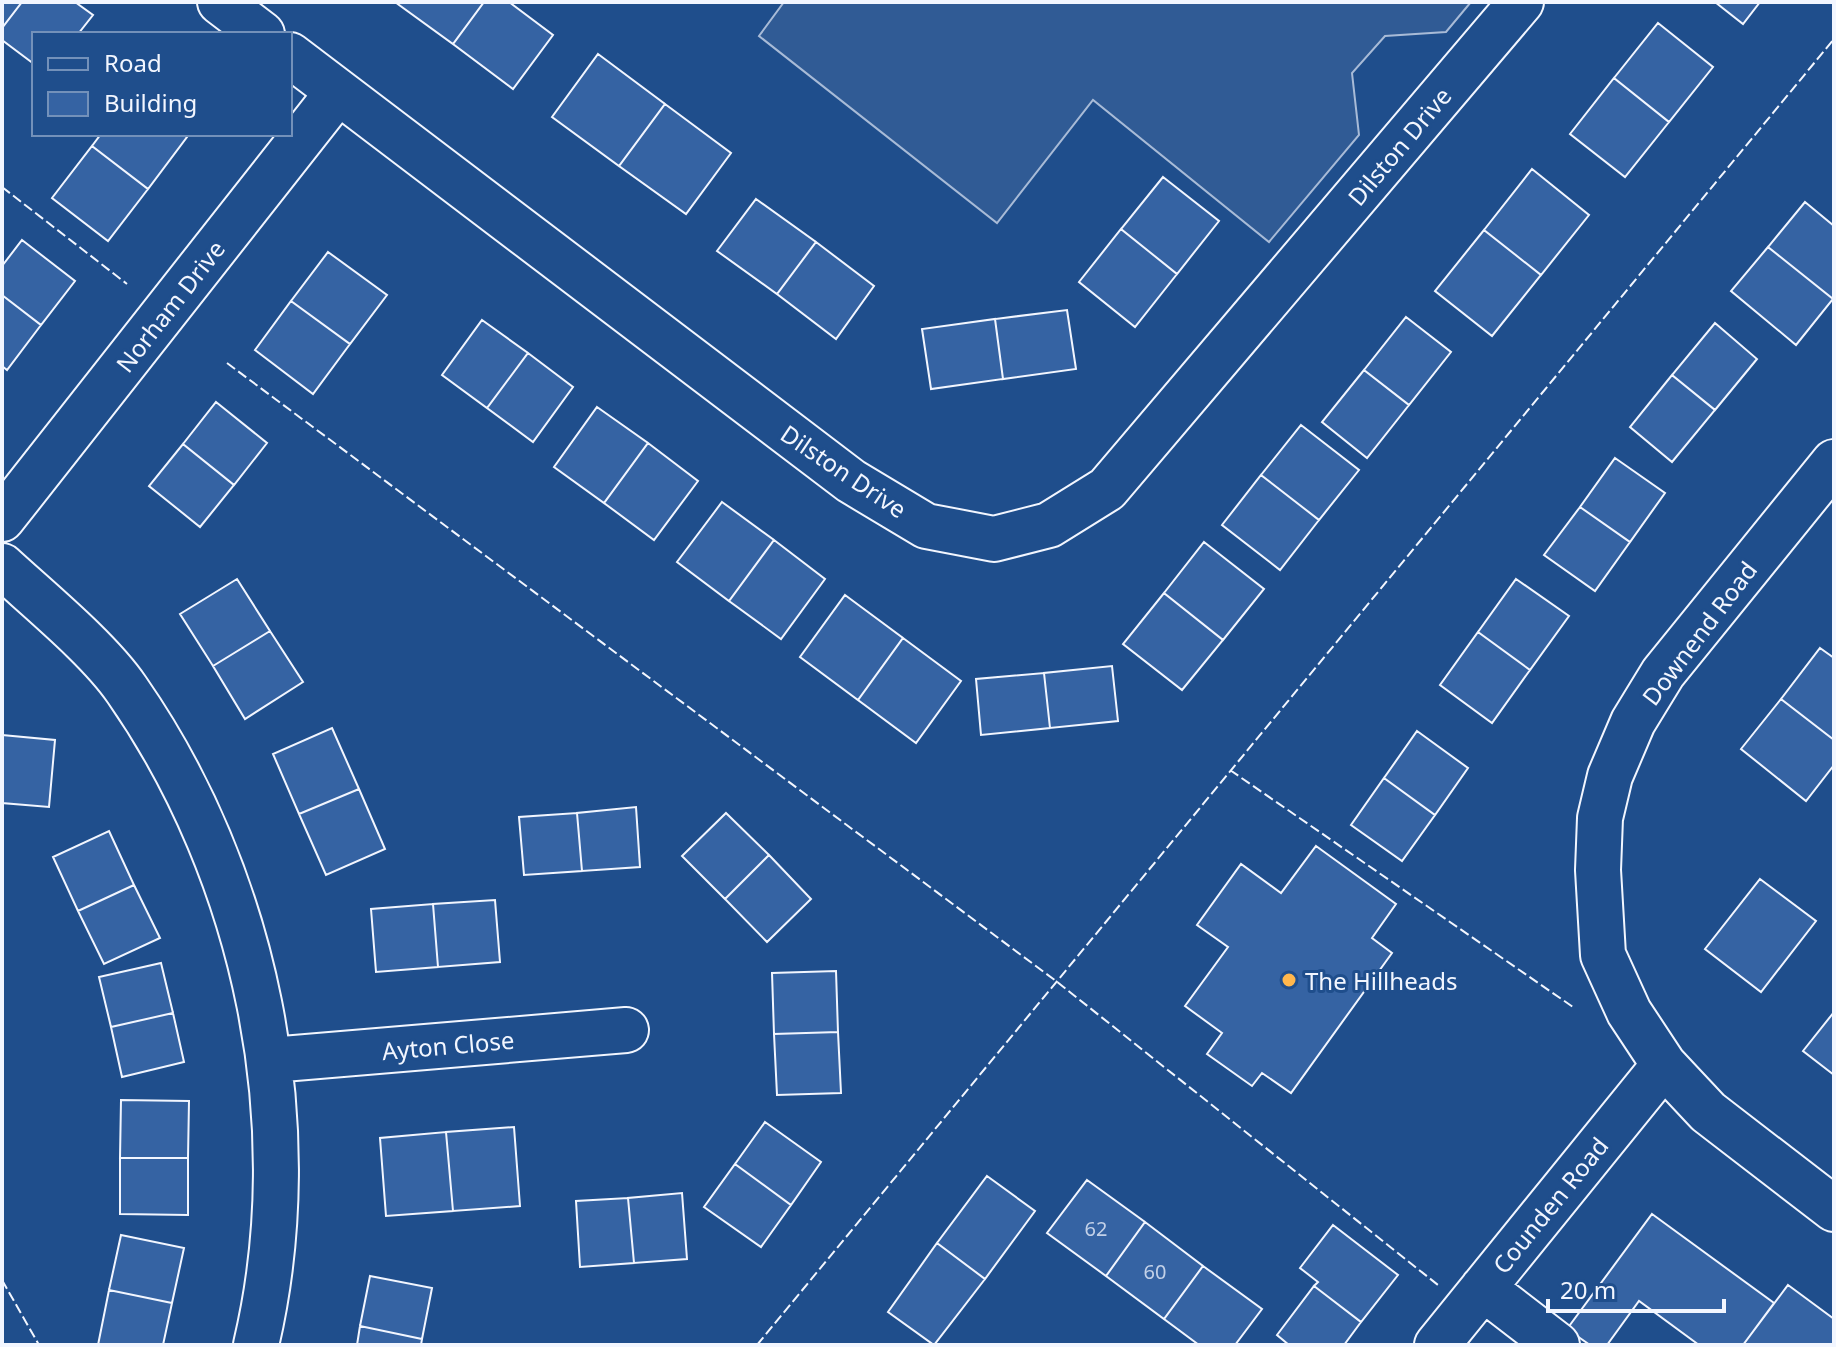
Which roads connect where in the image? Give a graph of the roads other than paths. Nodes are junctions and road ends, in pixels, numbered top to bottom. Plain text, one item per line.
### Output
1 (220, 2) edge
2 (1521, 2) edge
3 (259, 32) edge
4 (292, 57) edge
5 (338, 92) junction
6 (1834, 462) edge
7 (2, 519) edge
8 (2, 566) edge
9 (626, 1030) dead end
10 (271, 1060) junction
11 (1664, 1065) junction
12 (1834, 1209) edge
13 (1483, 1288) junction
14 (256, 1345) edge
15 (1437, 1345) edge
16 (1557, 1345) edge

1 - 3 street
2 - 5 street, Dilston Drive
4 - 5 street, Dilston Drive
5 - 7 street, Norham Drive
6 - 11 street, Downend Road
8 - 10 street
9 - 10 street, Ayton Close
10 - 14 street
11 - 12 street, Downend Road
11 - 13 street, Counden Road
13 - 15 street, Counden Road
13 - 16 street

